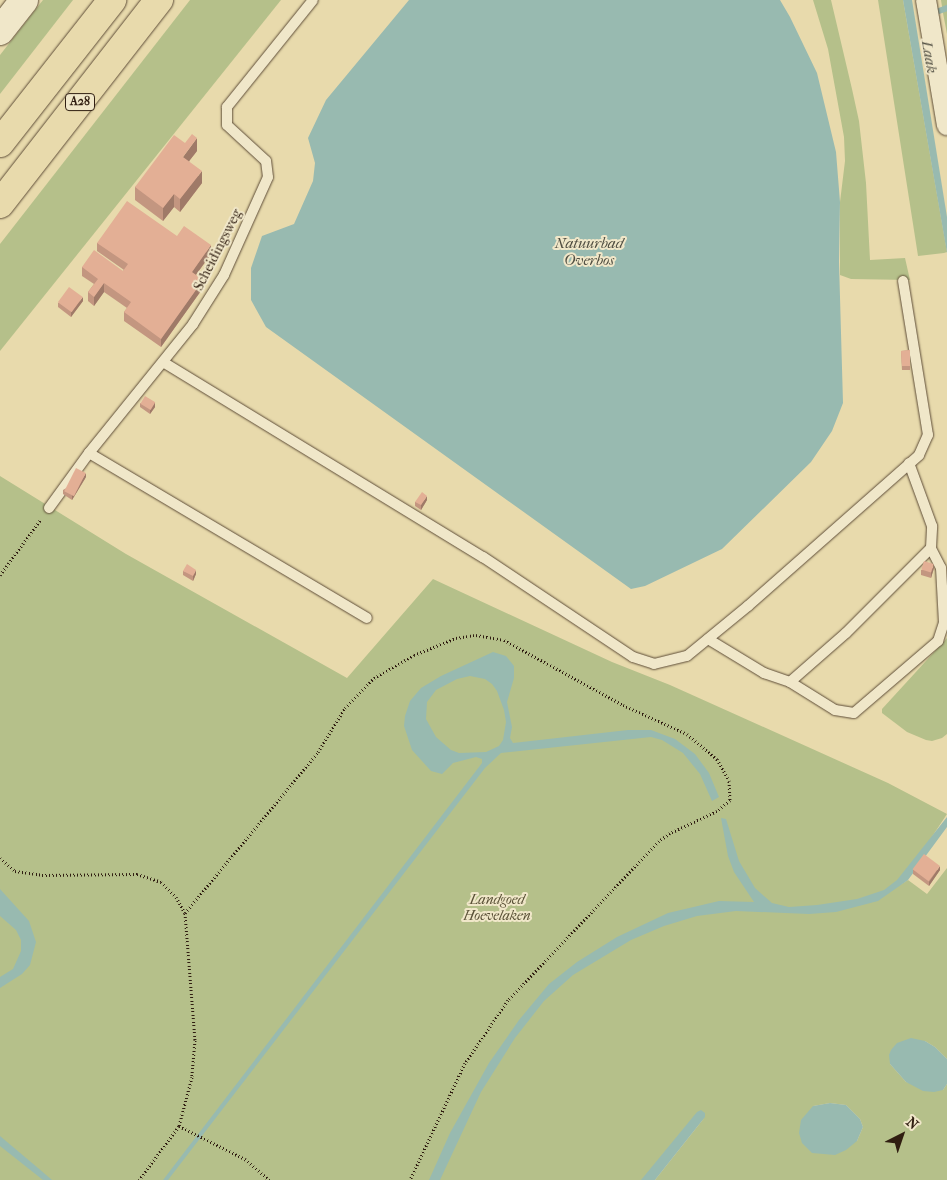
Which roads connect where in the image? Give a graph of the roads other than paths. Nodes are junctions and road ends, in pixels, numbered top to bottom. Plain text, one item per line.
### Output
1 (112, 0) edge
2 (159, 0) edge
3 (313, 0) edge
4 (926, 0) edge
5 (18, 1) edge
6 (0, 31) edge
7 (947, 125) edge
8 (0, 143) edge
9 (0, 204) edge
10 (904, 281) dead end
11 (163, 362) junction
12 (89, 453) junction
13 (909, 463) junction
14 (49, 508) road end
15 (931, 548) junction
16 (367, 618) dead end
17 (708, 639) junction
18 (790, 682) junction

1 - 8 highway, A28
2 - 9 highway, A28
3 - 11 lane, Scheidingsweg
4 - 7 street
5 - 6 main road
10 - 13 lane
11 - 12 lane, Scheidingsweg
11 - 17 lane
12 - 14 lane, Scheidingsweg
12 - 16 lane
13 - 15 lane
13 - 17 lane
15 - 18 lane
15 - 18 lane
17 - 18 lane

